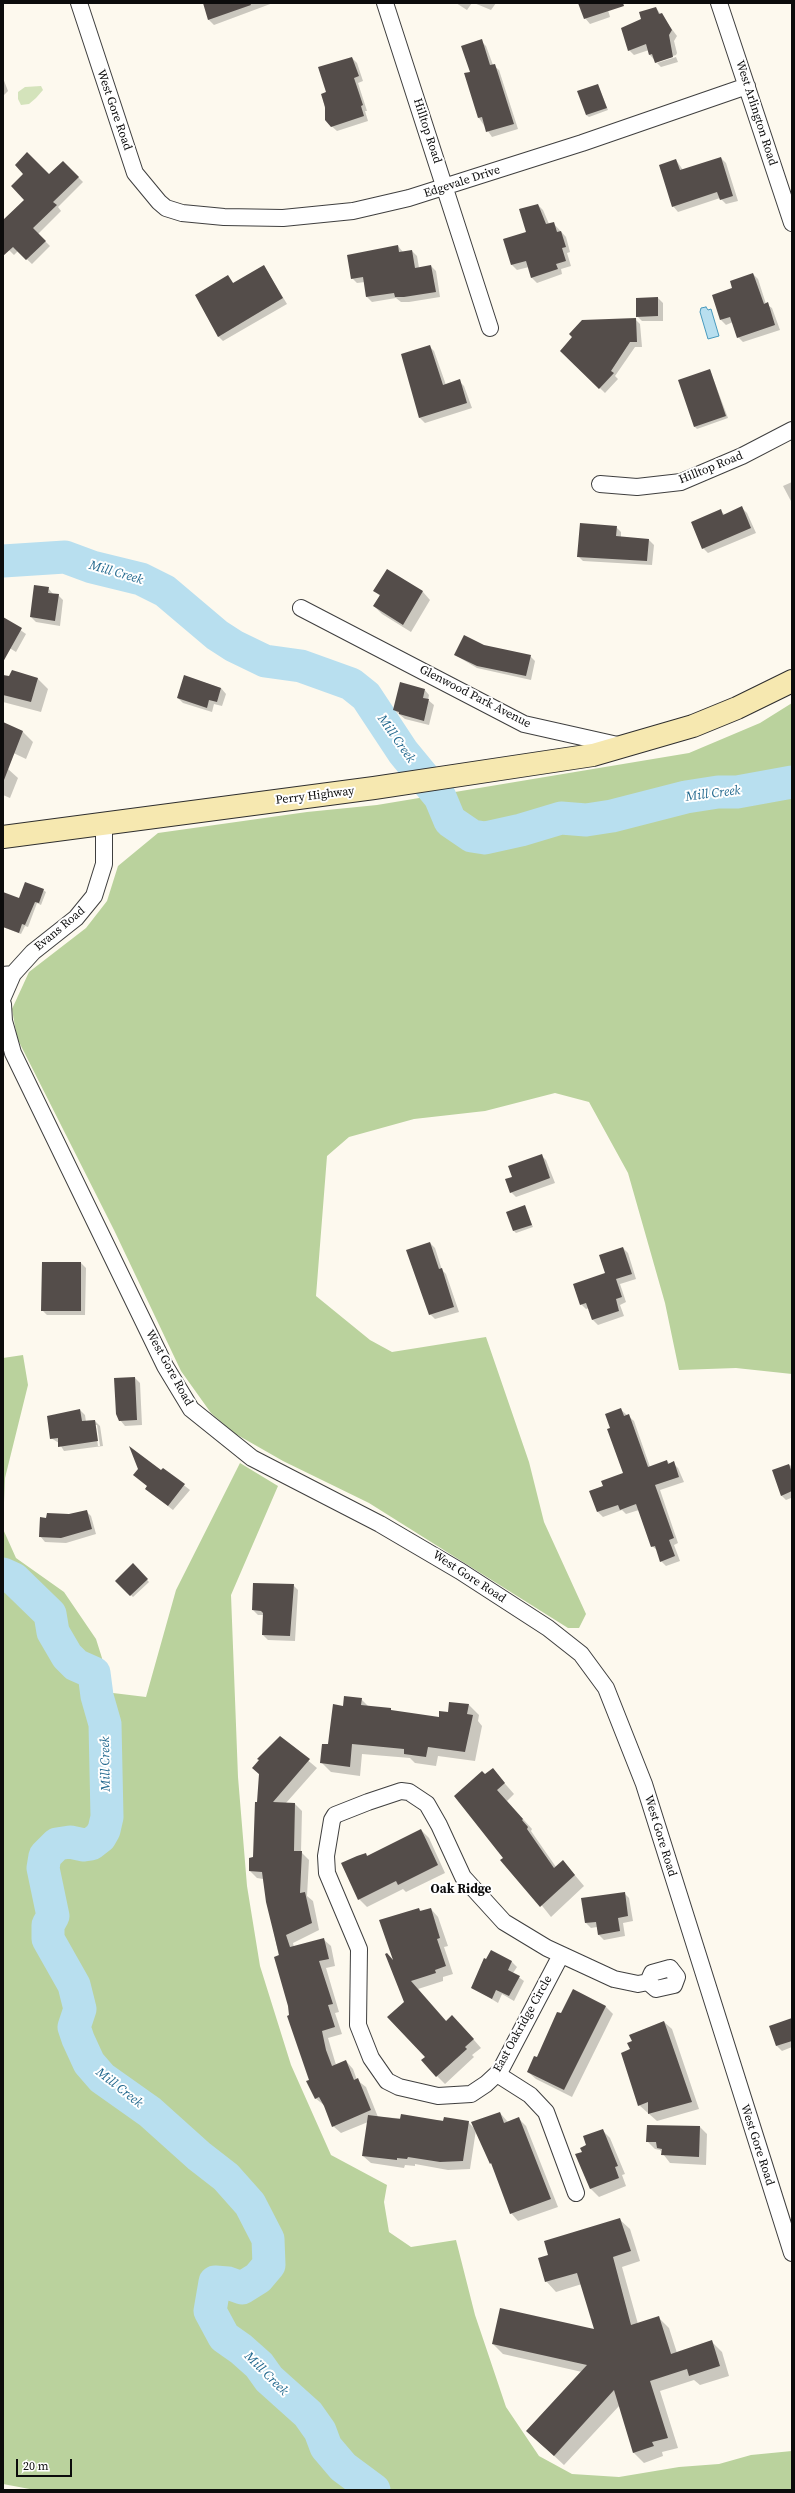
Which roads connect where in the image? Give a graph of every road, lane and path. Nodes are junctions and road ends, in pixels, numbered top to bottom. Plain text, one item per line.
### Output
1 (79, 3) edge
2 (385, 3) edge
3 (719, 3) edge
4 (747, 86) junction
5 (446, 188) junction
6 (166, 208) joint
7 (792, 223) edge
8 (490, 328) dead end
9 (792, 430) edge
10 (600, 484) dead end
11 (301, 608) dead end
12 (792, 681) edge
13 (626, 746) junction
14 (104, 823) junction
15 (3, 837) edge
16 (8, 974) edge
17 (3, 997) edge
18 (3, 1004) edge
19 (561, 1955) junction
20 (701, 1968) junction
21 (496, 2074) junction
22 (576, 2193) dead end
23 (792, 2254) edge

1 - 6 street, West Gore Road
2 - 5 street, Hilltop Road
3 - 4 street, West Arlington Road
4 - 5 street, Edgevale Drive
4 - 7 street, West Arlington Road
5 - 6 street, Edgevale Drive
5 - 8 street, Hilltop Road
9 - 10 street, Hilltop Road
11 - 13 street, Glenwood Park Avenue
12 - 13 main road, Glenwood Park Avenue
13 - 14 main road, Perry Highway
14 - 15 main road, Perry Highway
14 - 16 street, Evans Road
16 - 17 street
18 - 20 street, West Gore Road
19 - 20 street
19 - 21 street, East Oakridge Circle
19 - 21 street, East Oakridge Circle
20 - 23 street, West Gore Road
21 - 22 street

